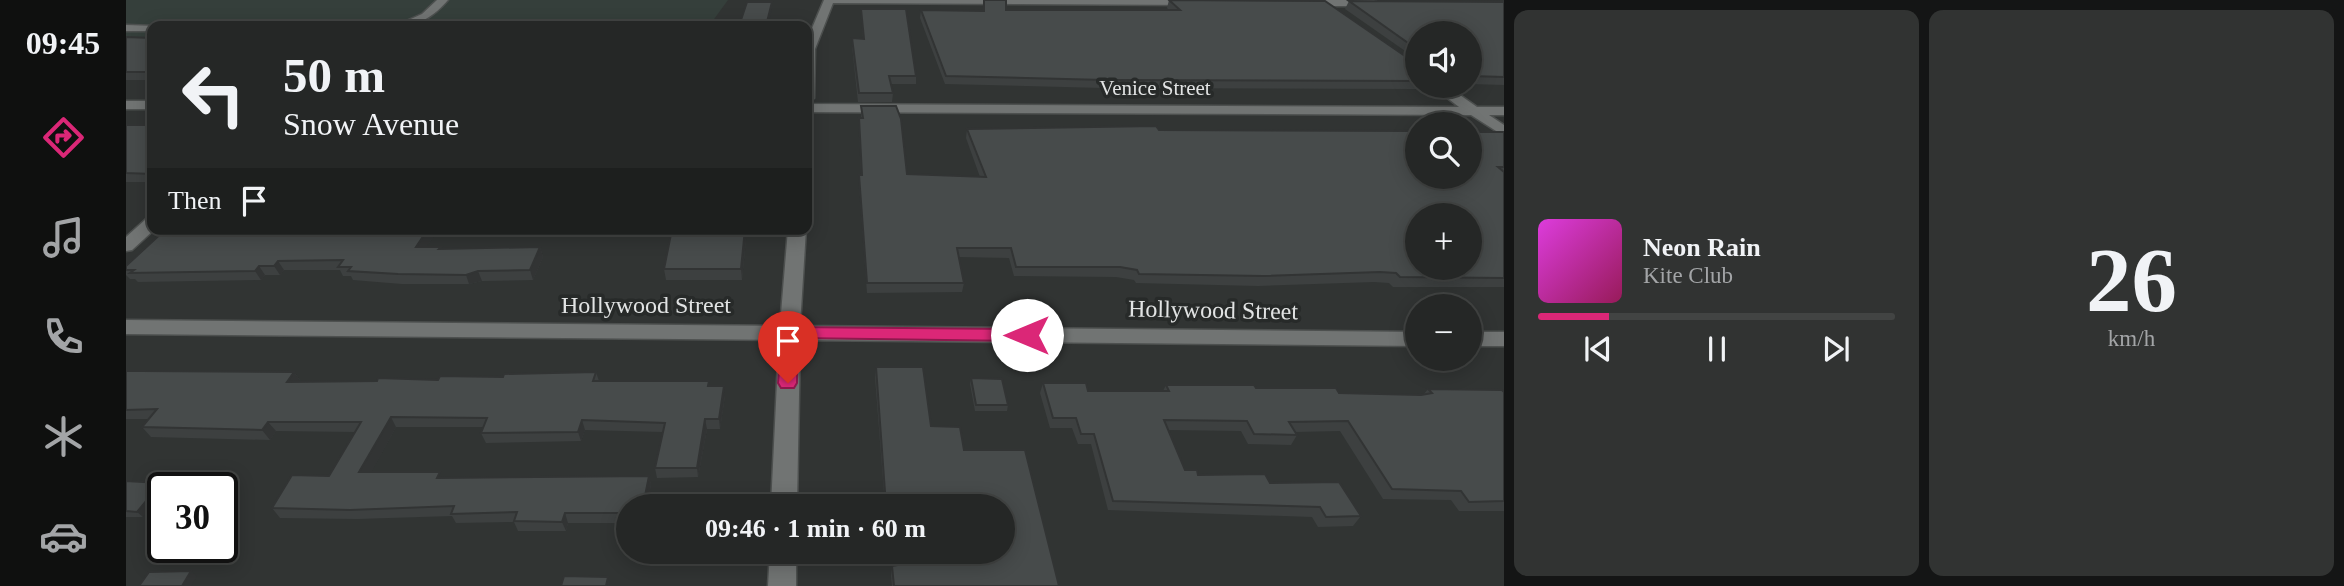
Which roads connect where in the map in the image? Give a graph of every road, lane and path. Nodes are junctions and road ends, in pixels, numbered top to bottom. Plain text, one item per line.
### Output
1 (443, 0) edge
2 (829, 0) edge
3 (1051, 1) edge
4 (1202, 2) edge
5 (1325, 2) edge
6 (1285, 3) edge
7 (1383, 3) edge
8 (1346, 17) edge
9 (414, 21) edge
10 (126, 28) edge
11 (147, 28) edge
12 (812, 42) edge
13 (1455, 98) edge
14 (126, 105) edge
15 (147, 105) edge
16 (812, 108) edge
17 (1473, 111) junction
18 (1504, 111) edge
19 (1504, 132) edge
20 (147, 227) edge
21 (797, 235) edge
22 (126, 246) edge
23 (126, 327) edge
24 (790, 332) junction
25 (1405, 339) edge
26 (1482, 339) edge
27 (1504, 339) edge
28 (784, 494) edge
29 (783, 564) edge
30 (782, 586) edge

1 - 9 street
2 - 3 street
2 - 12 street
3 - 4 street
5 - 6 street
5 - 7 street
5 - 8 street
10 - 11 street
13 - 17 street
14 - 15 street
16 - 17 street, Venice Street
17 - 18 street, Venice Street
17 - 19 street
20 - 22 street
21 - 24 street
23 - 24 street, Hollywood Street
24 - 25 street, Hollywood Street
24 - 28 street
26 - 27 street
29 - 30 street

